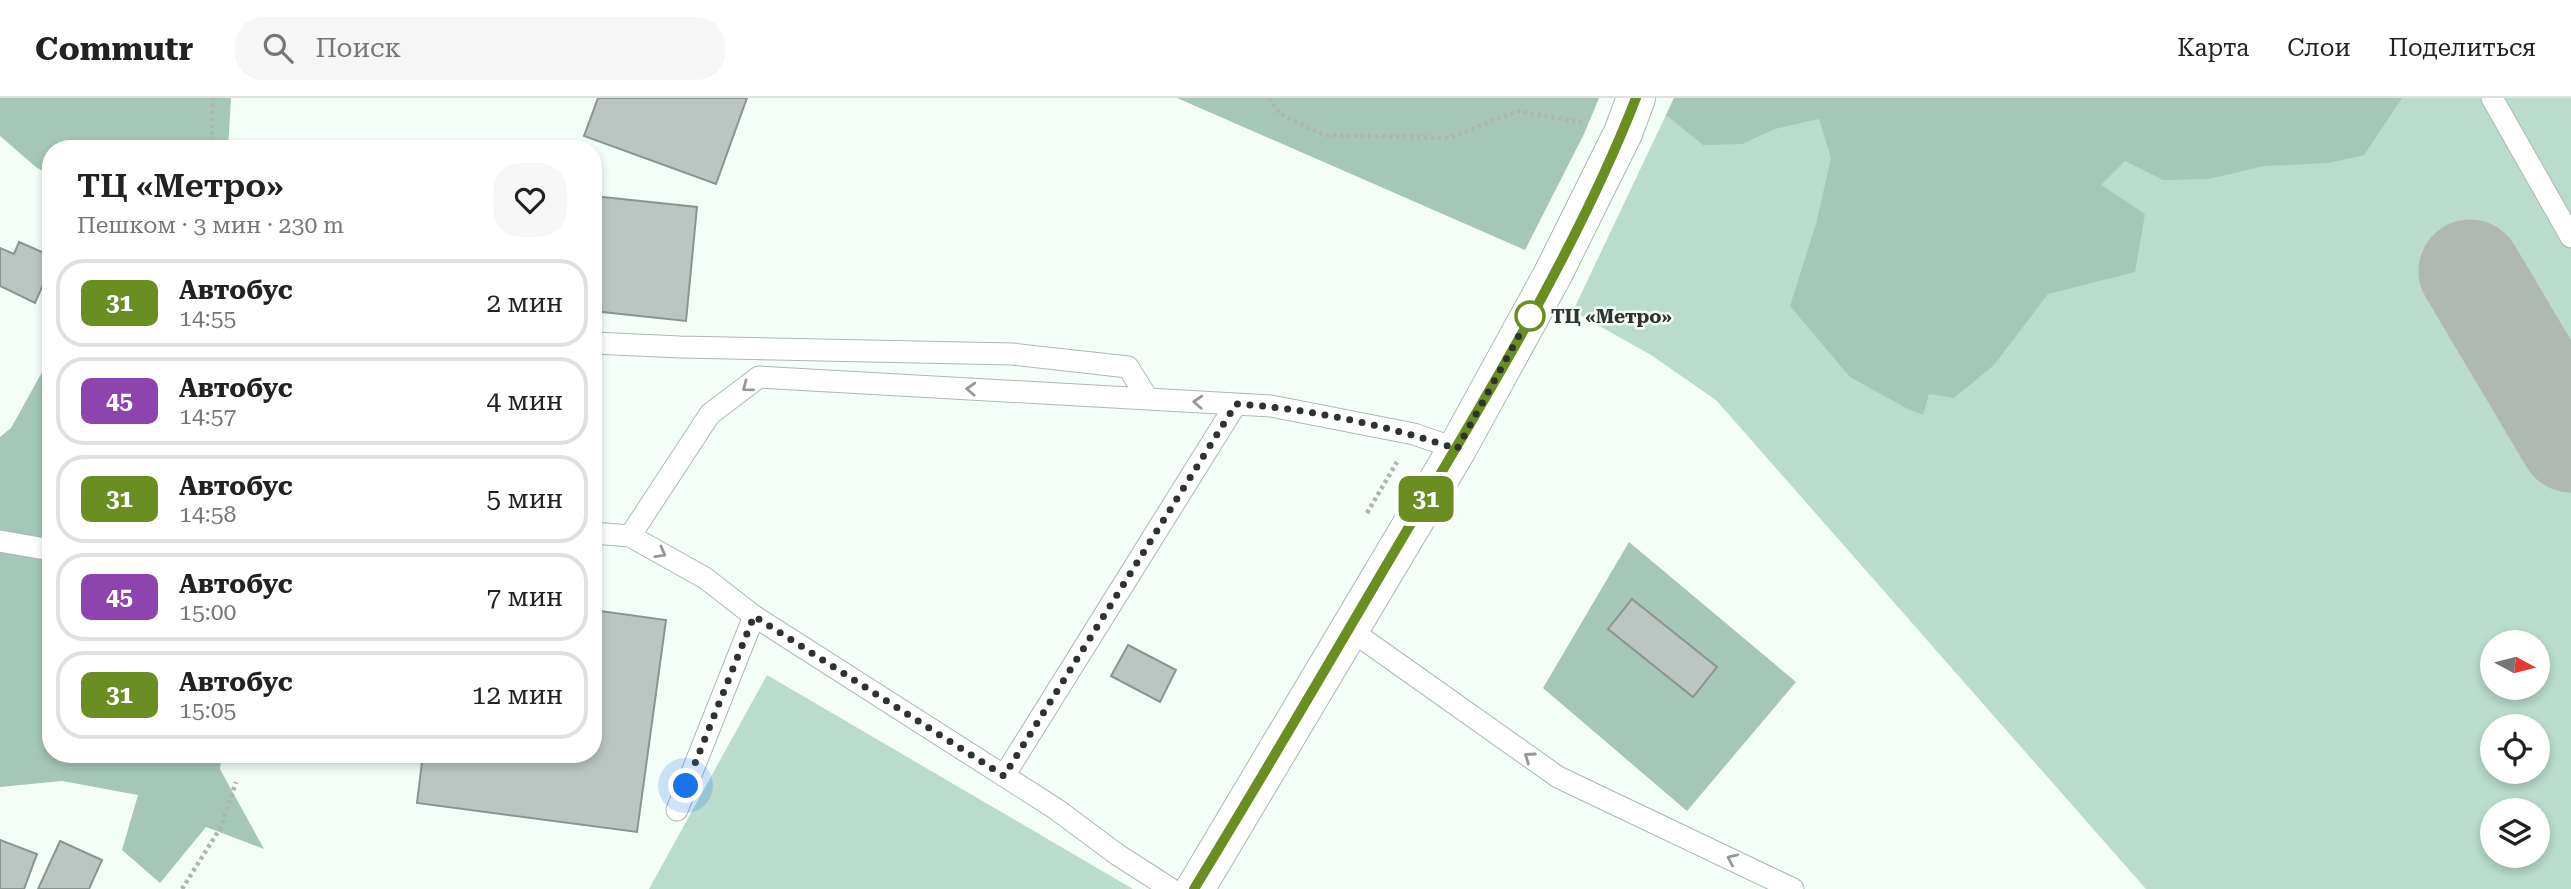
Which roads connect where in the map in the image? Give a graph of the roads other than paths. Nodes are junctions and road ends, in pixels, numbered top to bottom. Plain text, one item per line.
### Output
1 (2492, 98) edge
2 (1629, 115) edge
3 (2571, 237) edge
4 (602, 343) edge
5 (1148, 399) junction
6 (1236, 404) junction
7 (1457, 449) junction
8 (602, 534) edge
9 (629, 536) junction
10 (0, 541) edge
11 (42, 548) edge
12 (754, 616) junction
13 (1349, 629) junction
14 (1004, 776) junction
15 (677, 810) dead end
16 (1171, 889) edge
17 (1195, 889) edge
18 (1793, 889) edge

1 - 3 lane
2 - 7 main road
4 - 5 lane
6 -> 5 lane
5 -> 9 lane
6 - 7 lane
6 - 14 lane
7 - 13 main road
8 - 9 lane
9 -> 12 lane
10 - 11 lane
12 - 14 lane
12 - 15 lane
13 - 17 main road
18 -> 13 lane
14 - 16 lane

